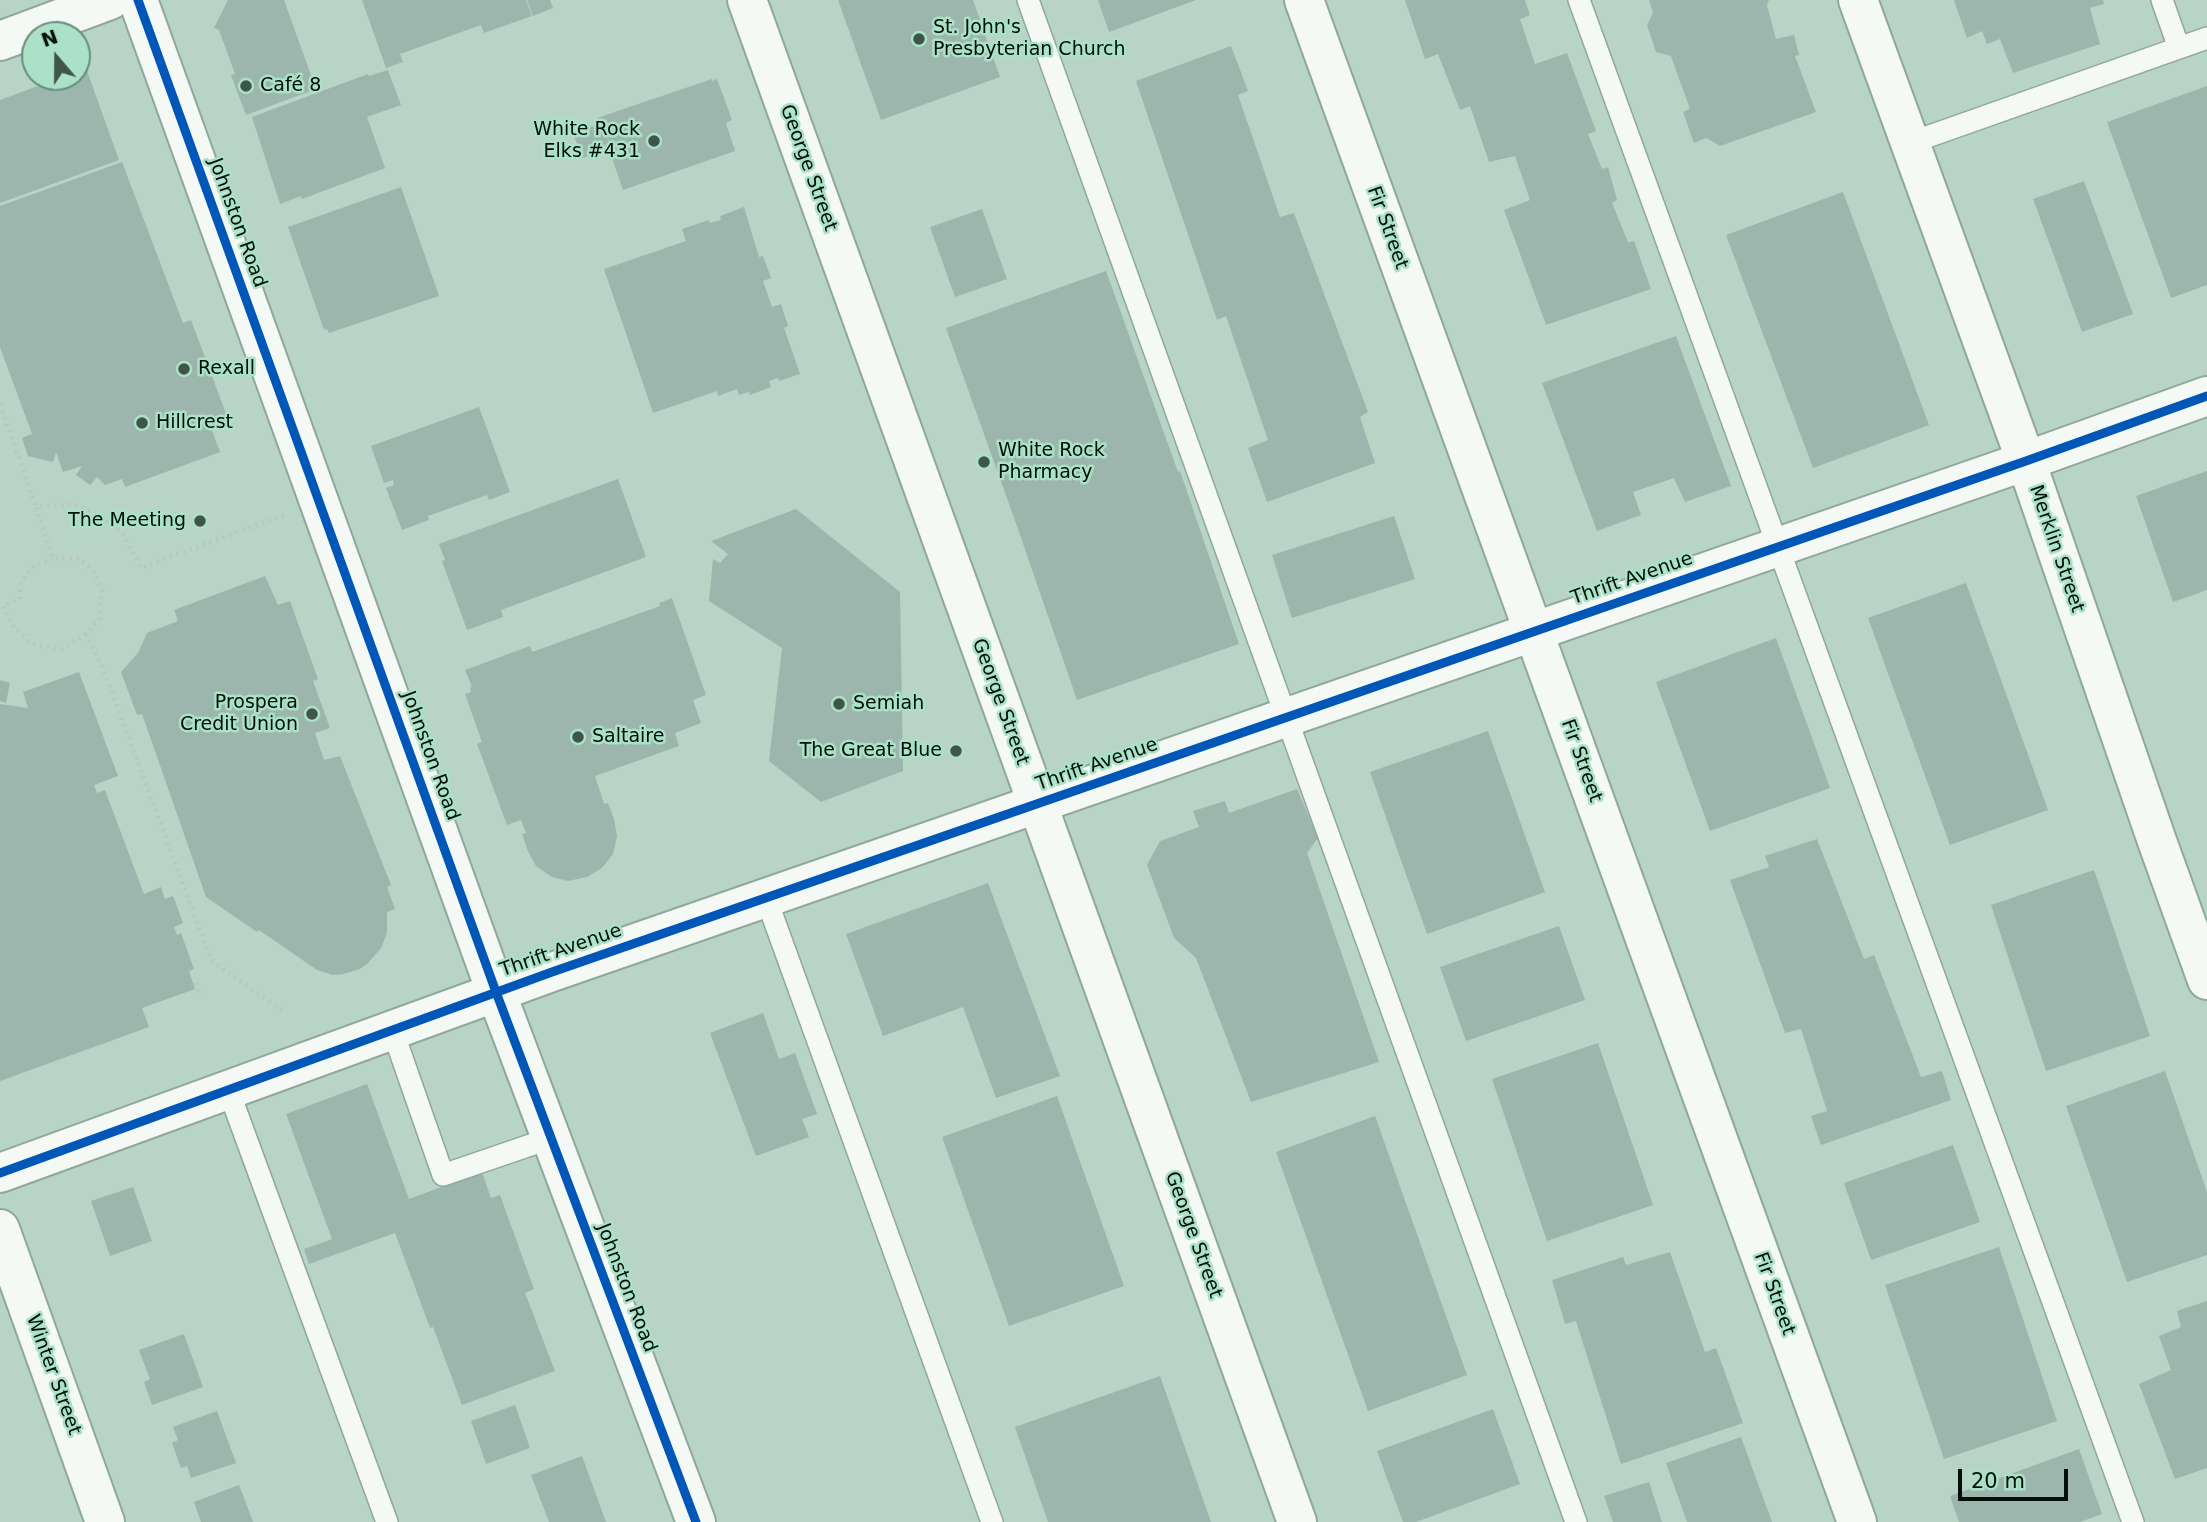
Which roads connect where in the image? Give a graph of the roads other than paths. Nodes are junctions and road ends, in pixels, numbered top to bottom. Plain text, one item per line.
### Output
1 (110, 0) edge
2 (138, 0) edge
3 (747, 0) edge
4 (1028, 0) edge
5 (1304, 0) edge
6 (1579, 0) edge
7 (1858, 0) edge
8 (2162, 0) edge
9 (2207, 38) edge
10 (0, 41) edge
11 (2179, 48) junction
12 (1910, 142) junction
13 (2207, 396) edge
14 (2026, 461) junction
15 (1778, 547) junction
16 (1534, 632) junction
17 (1286, 718) junction
18 (1037, 804) junction
19 (766, 898) junction
20 (2207, 980) edge
21 (496, 992) junction
22 (392, 1029) junction
23 (228, 1089) junction
24 (551, 1138) junction
25 (0, 1173) edge
26 (0, 1229) edge
27 (105, 1522) edge
28 (387, 1522) edge
29 (696, 1522) edge
30 (992, 1522) edge
31 (1297, 1522) edge
32 (1576, 1522) edge
33 (1857, 1522) edge
34 (2133, 1522) edge

1 - 10 street
2 - 21 street, Johnston Road
3 - 18 street, George Street
4 - 17 lane
5 - 16 street, Fir Street
6 - 15 lane
7 - 12 street, Merklin Street
8 - 11 lane
9 - 11 lane
11 - 12 lane
12 - 14 street, Merklin Street
13 - 14 street, Thrift Avenue
14 - 15 street, Thrift Avenue
14 - 20 street, Merklin Street
15 - 16 street, Thrift Avenue
15 - 34 lane
16 - 17 street, Thrift Avenue
16 - 33 street, Fir Street
17 - 18 street, Thrift Avenue
17 - 32 lane
18 - 19 street, Thrift Avenue
18 - 31 street, George Street
19 - 21 street, Thrift Avenue
19 - 30 lane
21 - 22 street, Thrift Avenue
21 - 24 street, Johnston Road
22 - 23 street, Thrift Avenue
22 - 24 lane
23 - 25 street, Thrift Avenue
23 - 28 lane
24 - 29 street, Johnston Road
26 - 27 street, Winter Street

